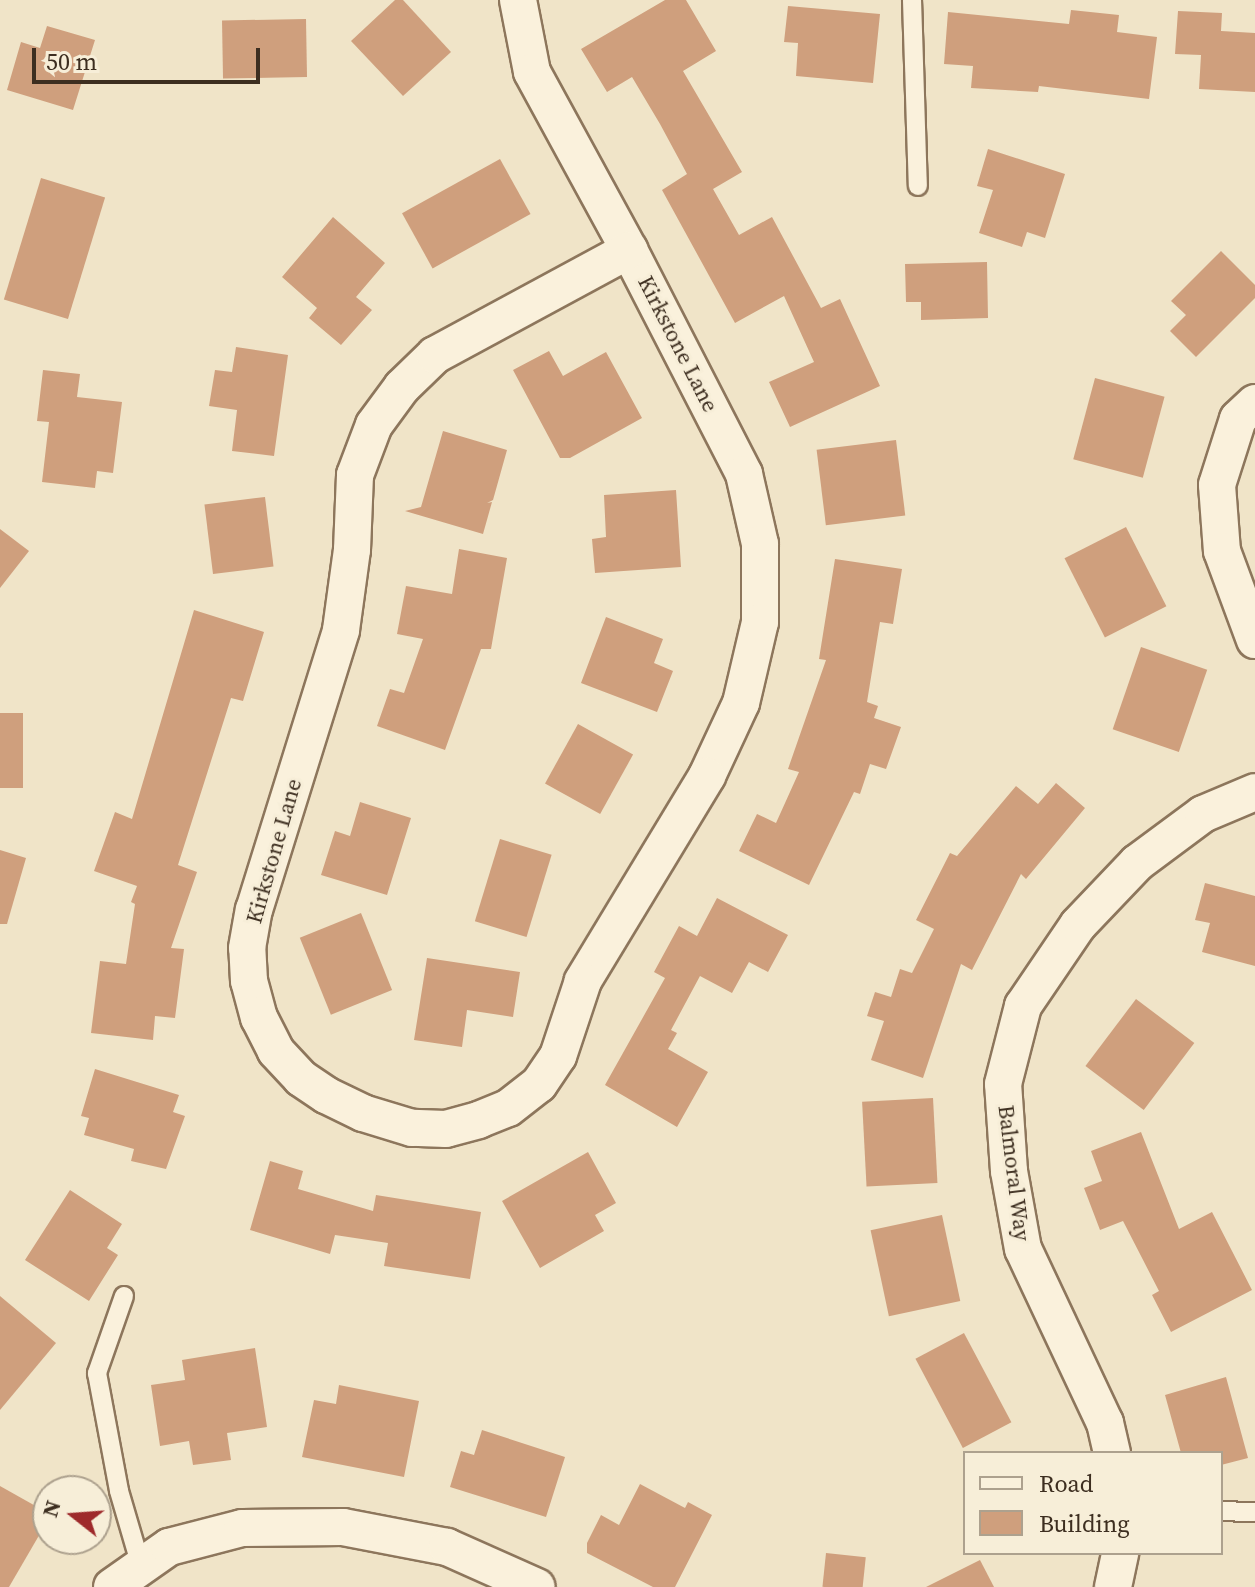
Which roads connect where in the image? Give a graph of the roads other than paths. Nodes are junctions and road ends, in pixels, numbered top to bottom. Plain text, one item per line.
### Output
1 (518, 0) edge
2 (912, 0) edge
3 (918, 186) dead end
4 (629, 250) junction
5 (1255, 403) edge
6 (1255, 640) edge
7 (1255, 792) edge
8 (124, 1296) dead end
9 (1112, 1451) edge
10 (1223, 1511) edge
11 (1255, 1512) edge
12 (1120, 1555) edge
13 (141, 1566) junction
14 (112, 1587) edge
15 (537, 1587) edge
16 (1113, 1587) edge

1 - 4 street, Kirkstone Lane
2 - 3 lane
4 - 4 street, Kirkstone Lane
5 - 6 street
7 - 9 street, Balmoral Way
8 - 13 lane
10 - 11 lane
12 - 16 street
13 - 14 street
13 - 15 street

